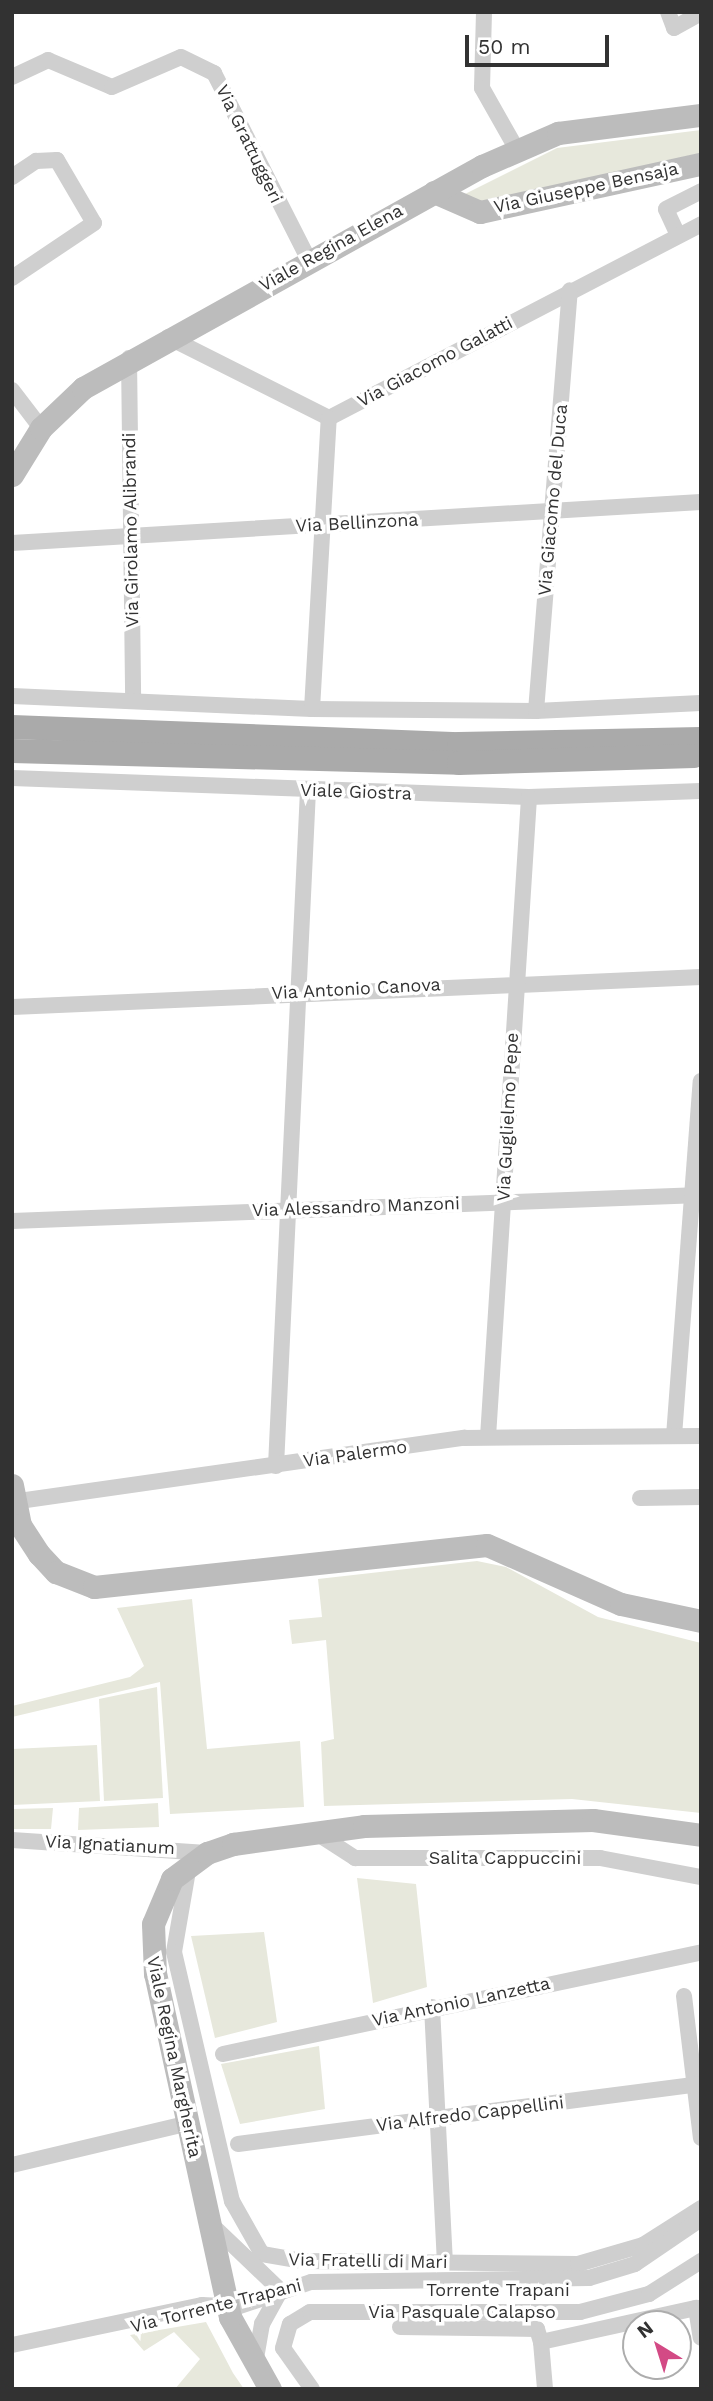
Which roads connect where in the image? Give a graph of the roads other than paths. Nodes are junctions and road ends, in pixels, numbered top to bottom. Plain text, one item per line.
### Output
1 (484, 12) edge
2 (668, 12) edge
3 (701, 13) edge
4 (12, 77) edge
5 (701, 116) edge
6 (516, 148) junction
7 (701, 164) edge
8 (12, 177) edge
9 (701, 191) edge
10 (434, 192) junction
11 (701, 224) edge
12 (677, 233) junction
13 (309, 260) junction
14 (12, 278) edge
15 (570, 290) junction
16 (168, 337) junction
17 (129, 358) junction
18 (12, 390) edge
19 (329, 418) junction
20 (41, 428) junction
21 (12, 475) edge
22 (701, 502) edge
23 (551, 511) junction
24 (323, 525) junction
25 (131, 536) junction
26 (12, 543) edge
27 (12, 696) edge
28 (133, 701) junction
29 (701, 703) edge
30 (312, 709) junction
31 (536, 710) junction
32 (12, 727) edge
33 (701, 739) edge
34 (12, 751) edge
35 (701, 755) edge
36 (12, 778) edge
37 (701, 790) edge
38 (308, 791) junction
39 (529, 797) junction
40 (701, 977) edge
41 (514, 981) junction
42 (295, 992) junction
43 (12, 1007) edge
44 (701, 1081) edge
45 (696, 1195) edge
46 (504, 1202) junction
47 (285, 1209) junction
48 (12, 1221) edge
49 (674, 1436) junction
50 (701, 1436) edge
51 (488, 1437) junction
52 (275, 1466) junction
53 (13, 1496) edge
54 (701, 1497) edge
55 (639, 1498) dead end
56 (701, 1621) edge
57 (315, 1832) junction
58 (701, 1835) edge
59 (12, 1840) edge
60 (199, 1858) junction
61 (701, 1877) edge
62 (701, 1952) edge
63 (684, 1996) dead end
64 (432, 2007) junction
65 (223, 2054) dead end
66 (697, 2085) edge
67 (438, 2119) junction
68 (186, 2124) junction
69 (701, 2138) edge
70 (238, 2144) dead end
71 (12, 2165) edge
72 (701, 2208) edge
73 (701, 2219) edge
74 (213, 2226) junction
75 (701, 2231) edge
76 (701, 2261) edge
77 (445, 2263) junction
78 (281, 2291) junction
79 (226, 2303) junction
80 (400, 2327) dead end
81 (701, 2338) edge
82 (541, 2342) junction
83 (12, 2345) edge
84 (12, 2354) edge
85 (255, 2369) junction
86 (270, 2389) edge
87 (312, 2389) edge
88 (545, 2389) edge

1 - 6 street
2 - 3 street
4 - 13 street, Via Grattuggeri
5 - 6 main road, Viale Regina Elena
6 - 10 main road, Viale Regina Elena
7 - 10 main road, Via Giuseppe Bensaja
8 - 14 street
9 - 12 street
10 - 13 main road, Viale Regina Elena
11 - 12 street, Via Giacomo Galatti
12 - 15 street, Via Giacomo Galatti
13 - 16 main road, Viale Regina Elena
15 - 19 street, Via Giacomo Galatti
15 - 23 street, Via Giacomo del Duca
16 - 17 main road, Viale Regina Elena
16 - 19 street
17 - 20 main road, Viale Regina Elena
17 - 25 street, Via Girolamo Alibrandi
18 - 20 street
19 - 24 street
20 - 21 main road, Viale Regina Elena
22 - 23 street, Via Bellinzona
23 - 24 street, Via Bellinzona
23 - 31 street, Via Giacomo del Duca
24 - 25 street, Via Bellinzona
24 - 30 street
25 - 26 street, Via Bellinzona
25 - 28 street, Via Girolamo Alibrandi
27 - 28 street
28 - 30 street
29 - 31 street
30 - 31 street
32 - 33 main road
34 - 35 main road, Viale Giostra
36 - 38 street, Viale Giostra
37 - 39 street, Viale Giostra
38 - 39 street, Viale Giostra
38 - 42 street
39 - 41 street, Via Guglielmo Pepe
40 - 41 street, Via Antonio Canova
41 - 42 street, Via Antonio Canova
41 - 46 street, Via Guglielmo Pepe
42 - 43 street, Via Antonio Canova
42 - 47 street
44 - 45 street
45 - 46 street, Via Alessandro Manzoni
45 - 49 street
46 - 47 street, Via Alessandro Manzoni
46 - 51 street, Via Guglielmo Pepe
47 - 48 street, Via Alessandro Manzoni
47 - 52 street
49 - 50 street, Via Palermo
49 - 51 street, Via Palermo
51 - 52 street, Via Palermo
52 - 53 street, Via Palermo
53 - 56 main road
54 - 55 street
57 - 58 main road
57 - 60 main road
57 - 61 street, Salita Cappuccini
59 - 60 street, Via Ignatianum
60 - 68 main road, Viale Regina Margherita
60 - 77 street, Via Fratelli di Mari
62 - 64 street, Via Antonio Lanzetta
63 - 66 street
64 - 65 street, Via Antonio Lanzetta
64 - 67 street
66 - 67 street, Via Alfredo Cappellini
66 - 69 street
67 - 70 street, Via Alfredo Cappellini
67 - 77 street
68 - 71 street
68 - 74 main road, Viale Regina Margherita
72 - 77 street, Via Fratelli di Mari
73 - 78 street, Via Torrente Trapani
74 - 78 street
74 - 79 main road, Viale Regina Margherita
75 - 78 street, Torrente Trapani
76 - 87 street, Via Pasquale Calapso
78 - 79 street, Via Torrente Trapani
78 - 85 street
79 - 83 street
79 - 84 street, Via Torrente Trapani
79 - 85 main road, Viale Regina Margherita
80 - 82 street
81 - 82 street
82 - 88 street
85 - 86 main road, Viale Regina Margherita

